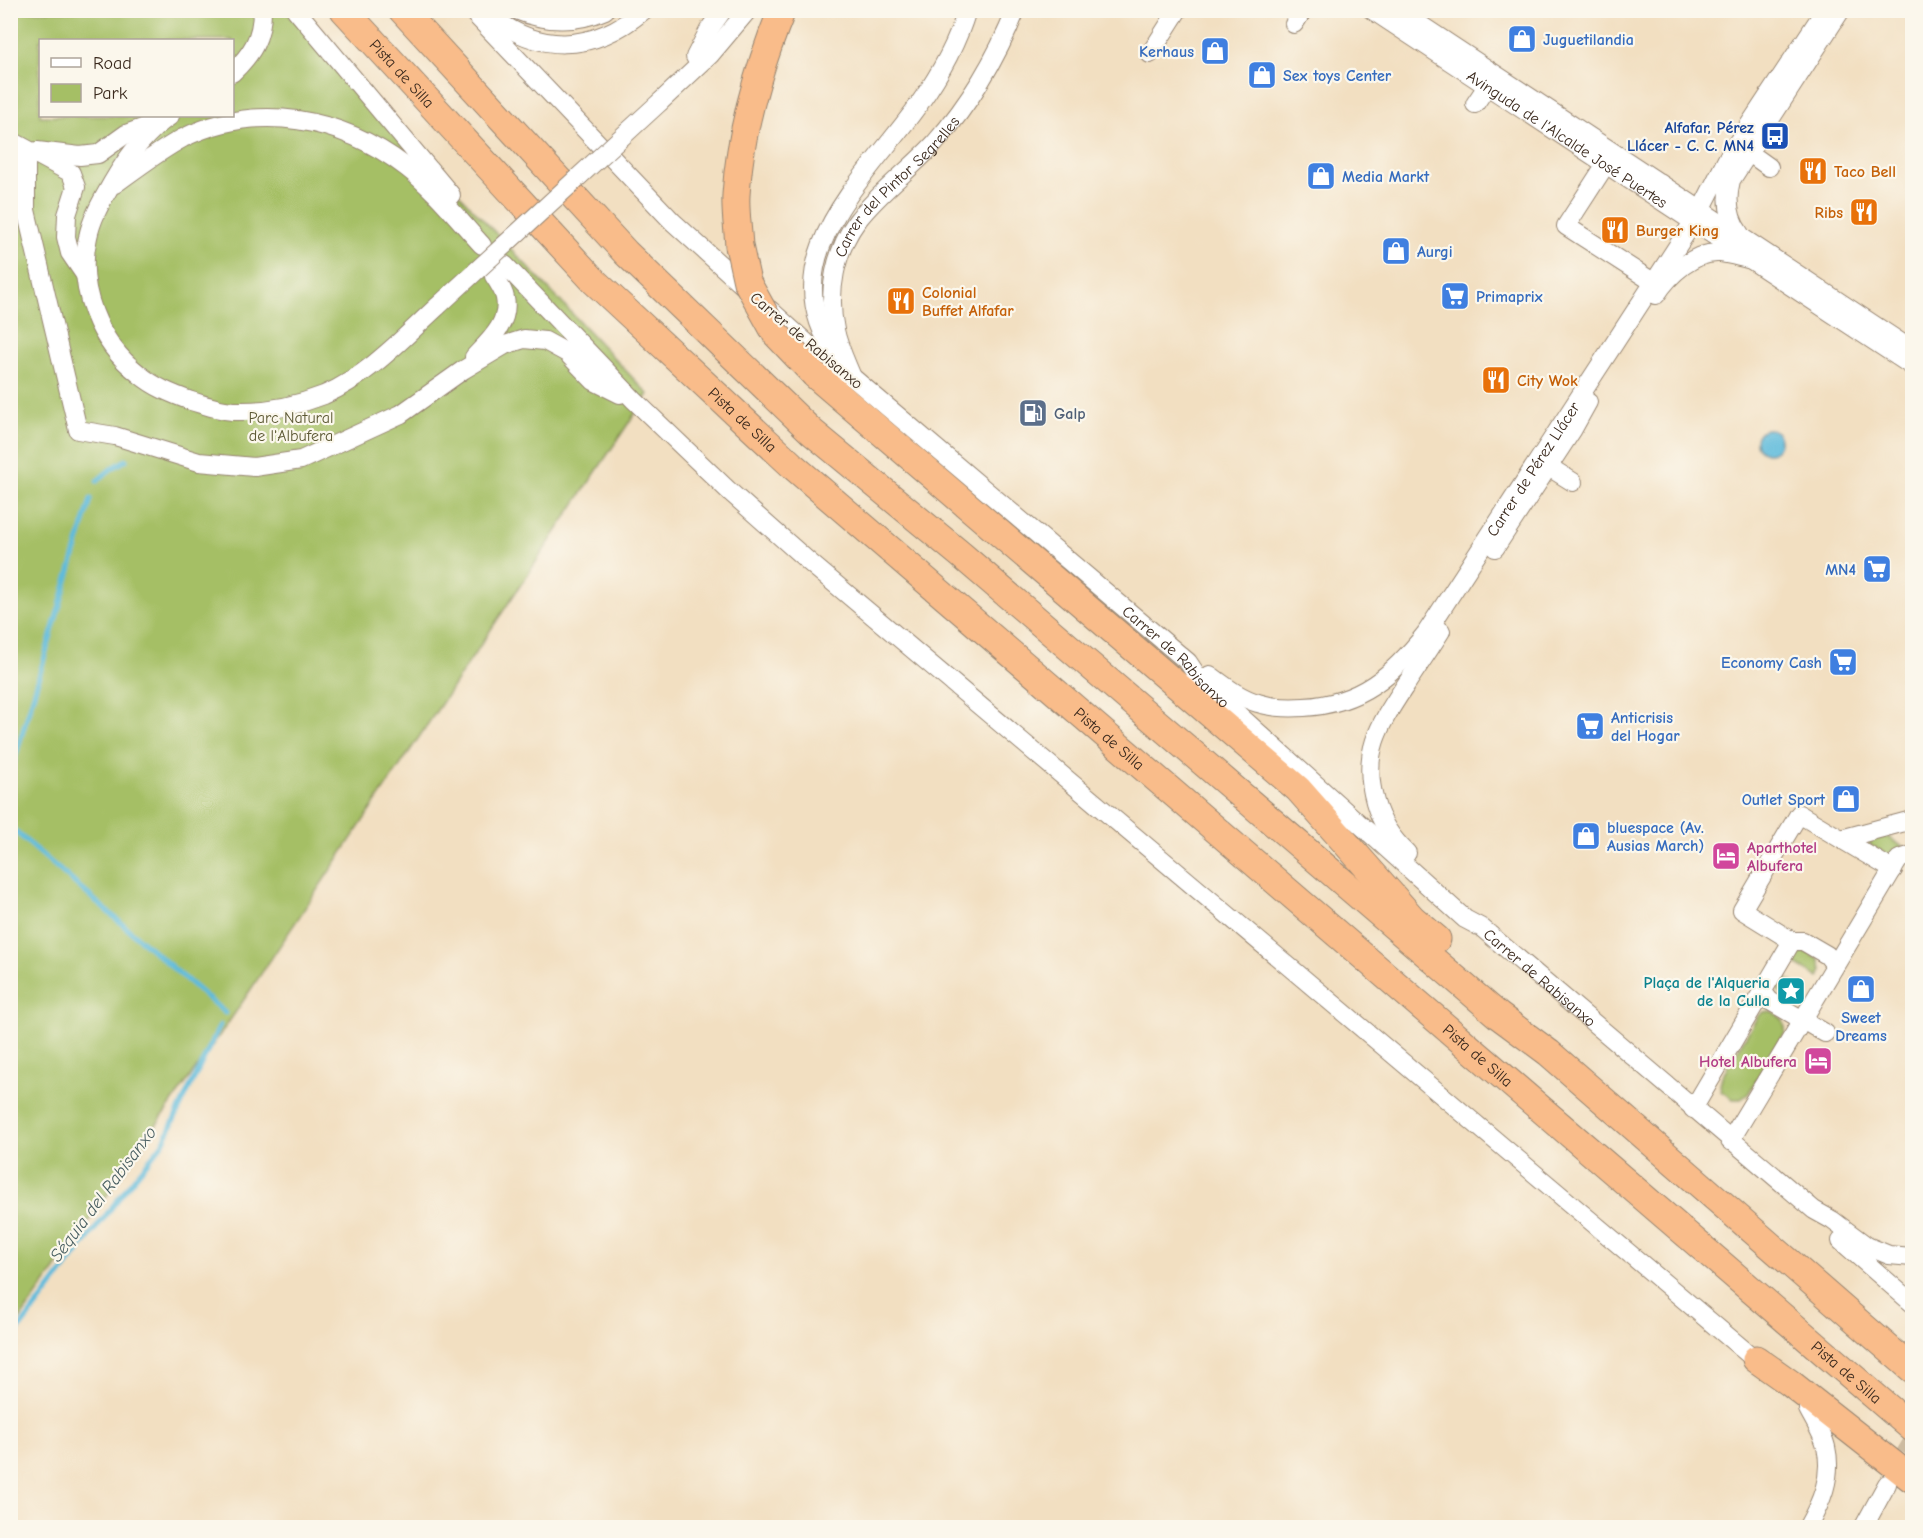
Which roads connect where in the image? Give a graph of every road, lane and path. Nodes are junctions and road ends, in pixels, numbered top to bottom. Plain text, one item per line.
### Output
1 (262, 10) edge
2 (296, 10) edge
3 (344, 10) edge
4 (402, 10) edge
5 (471, 10) edge
6 (484, 10) edge
7 (516, 10) edge
8 (605, 10) edge
9 (644, 10) edge
10 (723, 10) edge
11 (735, 10) edge
12 (748, 10) edge
13 (782, 10) edge
14 (967, 10) edge
15 (1016, 10) edge
16 (1178, 10) edge
17 (1372, 10) edge
18 (1398, 10) edge
19 (1824, 10) edge
20 (1841, 10) edge
21 (1150, 54) dead end
22 (695, 57) junction
23 (234, 71) edge
24 (1487, 86) junction
25 (660, 102) junction
26 (1475, 104) dead end
27 (166, 119) edge
28 (10, 140) edge
29 (26, 150) junction
30 (1748, 152) junction
31 (1606, 164) junction
32 (1769, 167) dead end
33 (109, 189) junction
34 (18, 191) edge
35 (1697, 216) junction
36 (1743, 238) junction
37 (1753, 260) junction
38 (85, 275) junction
39 (1653, 282) junction
40 (1912, 350) edge
41 (1912, 366) edge
42 (463, 370) junction
43 (852, 377) junction
44 (634, 400) junction
45 (1549, 467) junction
46 (1573, 482) dead end
47 (1188, 662) junction
48 (1912, 820) edge
49 (1841, 839) junction
50 (1912, 855) edge
51 (1893, 870) junction
52 (1482, 928) junction
53 (1792, 941) junction
54 (1835, 965) junction
55 (1762, 991) junction
56 (1803, 1019) junction
57 (1825, 1033) dead end
58 (1549, 1053) junction
59 (1693, 1109) junction
60 (1730, 1141) junction
61 (1814, 1210) junction
62 (1912, 1257) edge
63 (1912, 1303) edge
64 (1756, 1359) junction
65 (1912, 1370) edge
66 (1808, 1409) junction
67 (1912, 1428) edge
68 (1900, 1481) edge
69 (1912, 1491) edge
70 (1806, 1527) edge
71 (1863, 1527) edge

1 - 23 street
2 - 33 street
3 - 67 highway, Pista de Silla
4 - 58 highway
5 - 43 street, Carrer de Rabisanxo
6 - 9 street
7 - 8 street
10 - 22 street
11 - 22 street
12 - 25 street
13 - 58 highway, bridge
14 - 43 street
15 - 43 street, Carrer del Pintor Segrelles
16 - 21 street
17 - 24 street, Avinguda de l'Alcalde José Puertes
18 - 35 street, Avinguda de l'Alcalde José Puertes
19 - 35 street, Carrer de Pérez Llácer
20 - 30 street
22 - 25 street
24 - 26 street
24 - 31 street, Avinguda de l'Alcalde José Puertes
25 - 38 street, bridge
27 - 29 street
27 - 33 street
28 - 29 street
29 - 34 street
29 - 38 street
30 - 32 street
30 - 36 street
31 - 35 street, Avinguda de l'Alcalde José Puertes
31 - 39 street
33 - 38 street
34 - 42 street
35 - 36 street, Avinguda de l'Alcalde José Puertes
35 - 37 street, Avinguda de l'Alcalde José Puertes
35 - 39 street, Carrer de Pérez Llácer
36 - 40 street, Avinguda de l'Alcalde José Puertes
37 - 41 street, Avinguda de l'Alcalde José Puertes
37 - 45 street, Carrer de Pérez Llácer
39 - 47 street, Carrer de Pérez Llácer
42 - 44 street
42 - 44 street
43 - 47 street, Carrer de Rabisanxo
44 - 64 street
45 - 46 street
45 - 52 street, Carrer de Pérez Llácer
47 - 52 street, Carrer de Rabisanxo
48 - 49 street
49 - 51 street
49 - 53 street
50 - 51 street
51 - 54 street
52 - 59 street, Carrer de Rabisanxo
53 - 54 street
53 - 55 street
54 - 56 street
55 - 56 street
55 - 59 street
56 - 57 street
56 - 60 street
58 - 65 highway
59 - 60 street, Carrer de Rabisanxo
60 - 61 street, Carrer de Rabisanxo
61 - 62 street, Carrer de Rabisanxo
61 - 63 street
64 - 66 street
64 - 68 highway
66 - 69 street
66 - 70 street
68 - 71 street

